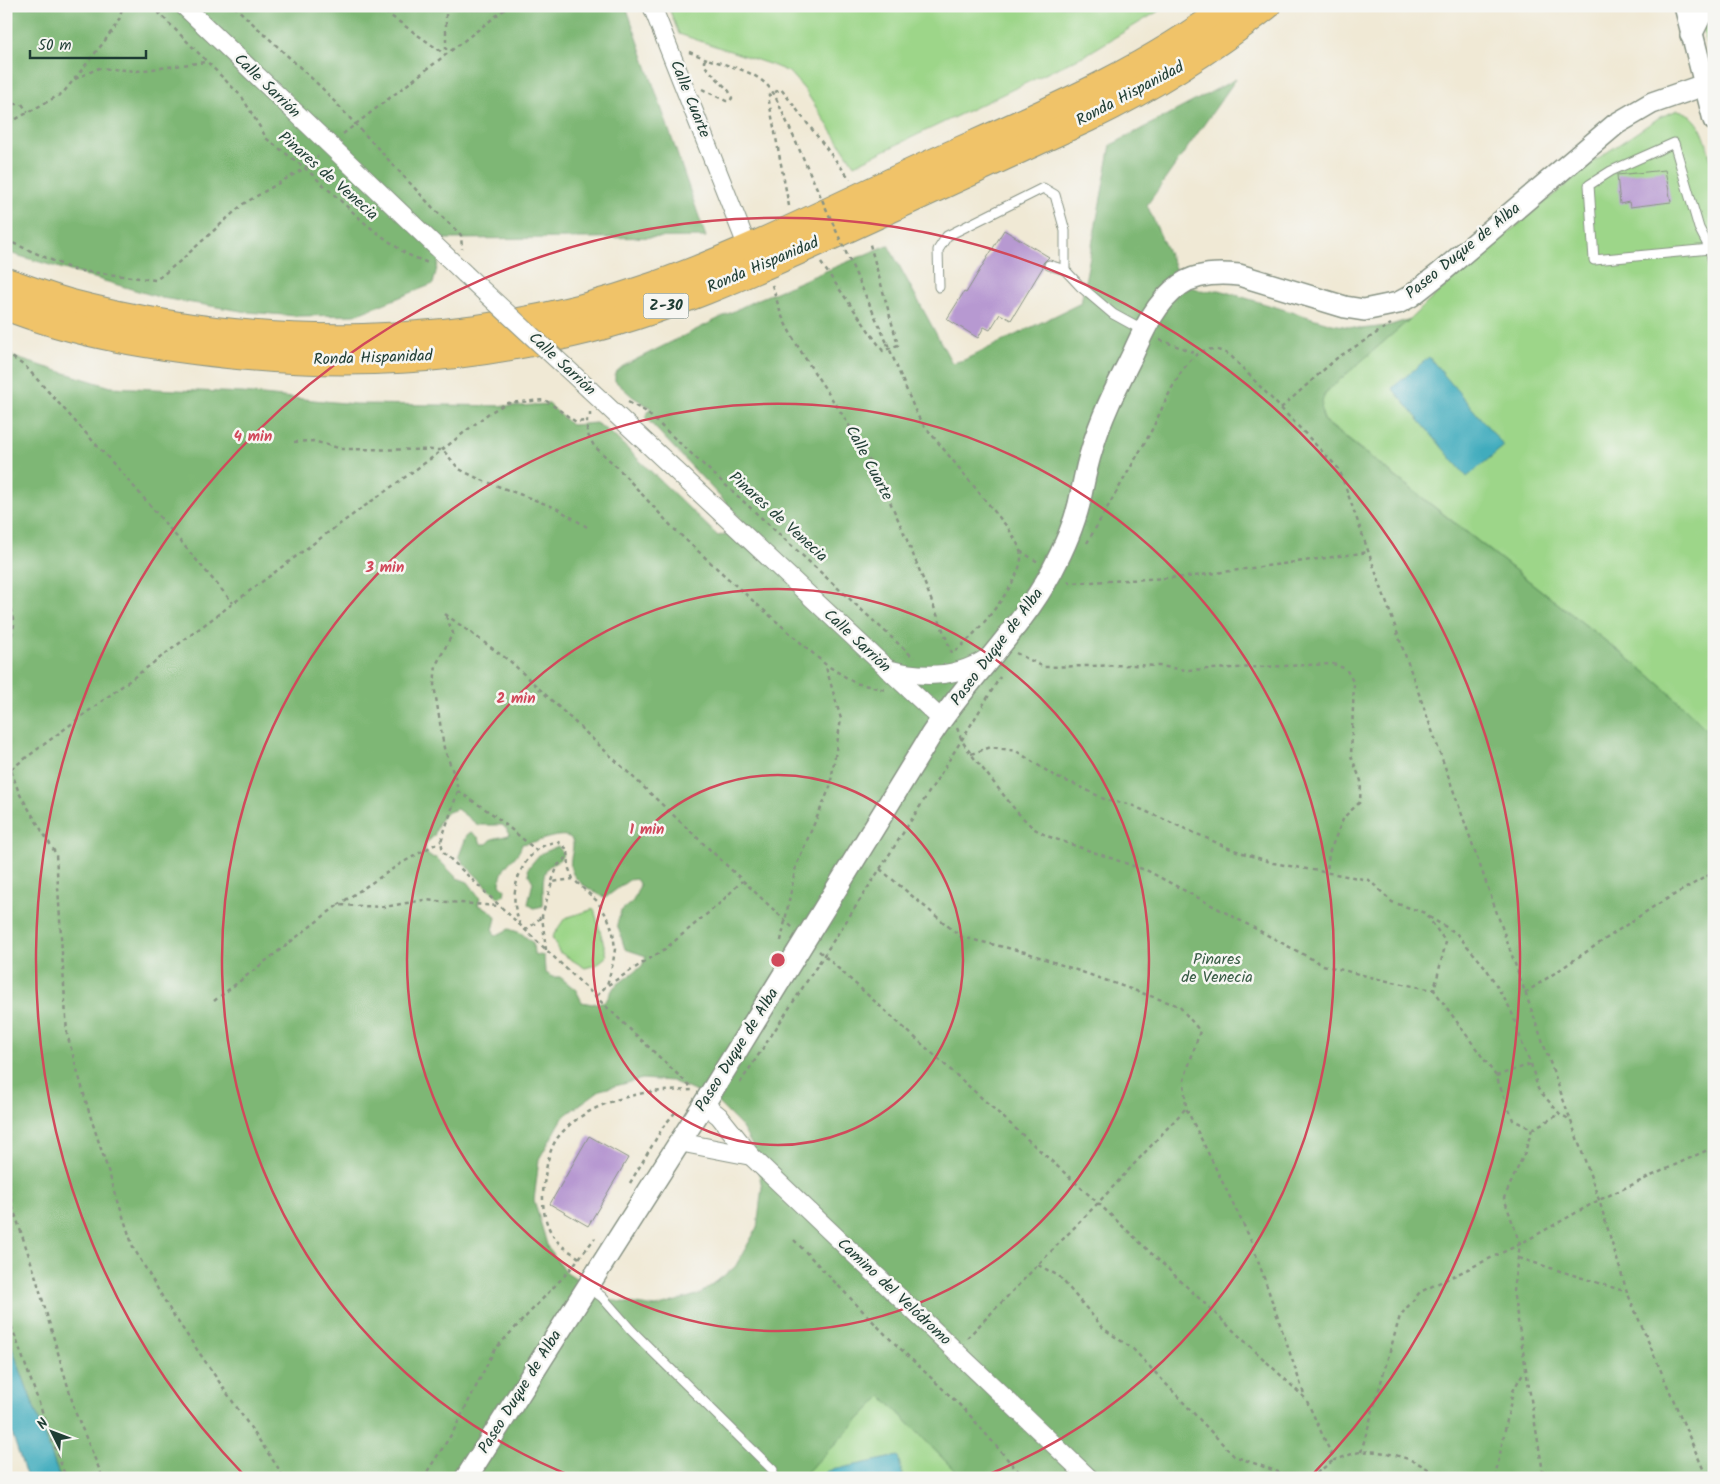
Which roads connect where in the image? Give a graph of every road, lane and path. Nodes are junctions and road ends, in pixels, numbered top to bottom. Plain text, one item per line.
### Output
1 (123, 6) edge
2 (152, 6) edge
3 (184, 6) edge
4 (234, 6) edge
5 (380, 6) edge
6 (446, 6) edge
7 (509, 6) edge
8 (652, 6) edge
9 (1230, 6) edge
10 (1266, 6) edge
11 (1685, 6) edge
12 (1714, 6) edge
13 (1691, 35) junction
14 (446, 55) junction
15 (207, 62) junction
16 (681, 78) junction
17 (73, 80) junction
18 (1704, 85) junction
19 (774, 93) junction
20 (6, 104) edge
21 (28, 113) junction
22 (1714, 120) edge
23 (9, 123) dead end
24 (355, 124) junction
25 (330, 145) junction
26 (304, 168) junction
27 (853, 182) dead end
28 (790, 210) dead end
29 (864, 221) junction
30 (6, 240) edge
31 (462, 250) dead end
32 (1710, 250) junction
33 (819, 260) dead end
34 (432, 265) dead end
35 (761, 265) junction
36 (1049, 265) dead end
37 (1714, 267) edge
38 (1065, 270) junction
39 (6, 282) edge
40 (939, 288) dead end
41 (6, 306) edge
42 (1393, 322) dead end
43 (1143, 332) junction
44 (890, 349) junction
45 (6, 353) edge
46 (621, 398) dead end
47 (1281, 408) junction
48 (294, 442) dead end
49 (443, 450) junction
50 (587, 527) dead end
51 (1020, 551) junction
52 (1369, 552) junction
53 (1052, 570) junction
54 (6, 585) edge
55 (234, 603) junction
56 (1015, 652) dead end
57 (992, 655) junction
58 (6, 661) edge
59 (825, 664) junction
60 (885, 668) junction
61 (925, 674) junction
62 (916, 696) junction
63 (945, 715) junction
64 (962, 740) junction
65 (971, 754) junction
66 (6, 756) edge
67 (11, 769) junction
68 (458, 790) junction
69 (440, 841) junction
70 (536, 850) junction
71 (569, 856) junction
72 (880, 869) junction
73 (1714, 872) edge
74 (1327, 873) junction
75 (573, 879) junction
76 (742, 881) junction
77 (552, 882) junction
78 (338, 905) junction
79 (499, 906) junction
80 (542, 916) junction
81 (1427, 916) junction
82 (785, 921) junction
83 (520, 926) junction
84 (525, 930) junction
85 (806, 939) junction
86 (781, 946) dead end
87 (546, 950) junction
88 (824, 955) junction
89 (607, 985) junction
90 (1434, 990) junction
91 (1525, 993) junction
92 (596, 998) junction
93 (214, 1001) dead end
94 (1531, 1064) junction
95 (1496, 1076) junction
96 (740, 1084) dead end
97 (695, 1097) junction
98 (681, 1105) dead end
99 (1186, 1108) junction
100 (1560, 1114) junction
101 (1570, 1120) junction
102 (1532, 1129) junction
103 (679, 1142) junction
104 (1714, 1147) edge
105 (751, 1156) junction
106 (6, 1175) edge
107 (630, 1183) dead end
108 (1599, 1200) junction
109 (1098, 1203) junction
110 (596, 1237) dead end
111 (794, 1240) dead end
112 (1520, 1244) junction
113 (580, 1258) junction
114 (1519, 1258) junction
115 (1038, 1265) junction
116 (592, 1278) junction
117 (1627, 1292) junction
118 (6, 1311) edge
119 (956, 1350) junction
120 (1525, 1369) junction
121 (1306, 1400) junction
122 (1362, 1452) junction
123 (1334, 1460) junction
124 (6, 1470) edge
125 (773, 1470) dead end
126 (9, 1478) edge
127 (66, 1478) edge
128 (103, 1478) edge
129 (282, 1478) edge
130 (422, 1478) edge
131 (466, 1478) edge
132 (1026, 1478) edge
133 (1089, 1478) edge
134 (1295, 1478) edge
135 (1310, 1478) edge
136 (1438, 1478) edge
137 (1495, 1478) edge
138 (1544, 1478) edge
139 (1707, 1478) edge

1 - 17 path
2 - 15 path, Pinares de Venecia
3 - 25 street, Calle Sarrión
4 - 24 path
5 - 14 path
6 - 14 path
7 - 14 path
8 - 16 street, Calle Cuarte
9 - 35 highway, Ronda Hispanidad / Z-30
10 - 29 highway, Ronda Hispanidad / Z-30
11 - 13 street
12 - 13 street
13 - 18 street
14 - 24 path
15 - 17 path
15 - 26 path, Pinares de Venecia
16 - 19 path
16 - 35 street, Calle Cuarte
17 - 21 path
18 - 22 street
18 - 43 street, Paseo Duque de Alba
19 - 27 path
19 - 28 path
19 - 44 path, bridge
20 - 21 path
21 - 23 path
24 - 25 path
24 - 31 path
25 - 26 path
25 - 60 street, Calle Sarrión, bridge
26 - 30 path
26 - 34 path, Pinares de Venecia
29 - 35 highway, Ronda Hispanidad / Z-30
29 - 44 path
32 - 32 lane
32 - 37 lane
33 - 44 path
35 - 39 highway, Ronda Hispanidad / Z-30
35 - 41 highway, Ronda Hispanidad / Z-30
35 - 51 path, Calle Cuarte
36 - 38 lane
38 - 40 lane
38 - 43 lane
42 - 47 path
43 - 47 path
43 - 53 street, Paseo Duque de Alba
44 - 51 path
45 - 55 path
46 - 61 path, Pinares de Venecia
47 - 52 path
48 - 49 path
49 - 50 path
49 - 55 path
49 - 59 path
51 - 53 path
52 - 53 path
52 - 91 path
53 - 57 street, Paseo Duque de Alba
54 - 58 path
55 - 67 path
56 - 74 path
57 - 61 street
57 - 63 street, Paseo Duque de Alba
59 - 62 path
59 - 82 path
60 - 61 street
60 - 62 street, Calle Sarrión
62 - 63 street, Calle Sarrión
63 - 64 path
63 - 85 street, Paseo Duque de Alba
64 - 65 path
64 - 72 path
65 - 74 path
65 - 90 path
66 - 67 path
67 - 129 path
68 - 69 path
68 - 70 path
68 - 76 path
69 - 78 path
69 - 79 path
70 - 71 path
70 - 83 path
71 - 75 path
71 - 77 path
72 - 88 path
72 - 99 path
73 - 91 path
74 - 81 path
75 - 77 path
75 - 89 path
76 - 82 path
76 - 89 path
77 - 80 path
78 - 79 path
78 - 93 path
79 - 83 path
80 - 84 path
80 - 87 path
81 - 90 path
81 - 94 path
82 - 85 path
82 - 86 path
83 - 84 path
84 - 87 path
85 - 88 path
85 - 97 street, Paseo Duque de Alba
87 - 92 path
88 - 96 path
88 - 109 path
89 - 92 path
90 - 95 path
91 - 101 path
92 - 97 path
94 - 95 path
94 - 100 path
95 - 102 path
97 - 103 street, Paseo Duque de Alba
97 - 105 street, Camino del Velódromo
97 - 113 path
98 - 107 path
99 - 109 path
99 - 121 path
100 - 101 path
100 - 102 path
101 - 108 path
102 - 112 path
103 - 105 street
103 - 116 street, Paseo Duque de Alba
104 - 108 path
105 - 119 street, Camino del Velódromo
106 - 128 path
108 - 112 path
108 - 117 path
109 - 115 path
109 - 121 path
110 - 113 path
111 - 132 path
112 - 114 path
112 - 122 path
113 - 116 path
113 - 130 path
114 - 117 path
114 - 120 path
115 - 119 path
115 - 134 path
116 - 125 lane
116 - 131 street, Paseo Duque de Alba
117 - 139 path
118 - 127 path
119 - 133 street, Camino del Velódromo
120 - 137 path
120 - 138 path
121 - 123 path
122 - 123 path
122 - 136 path
123 - 135 path
124 - 126 path

